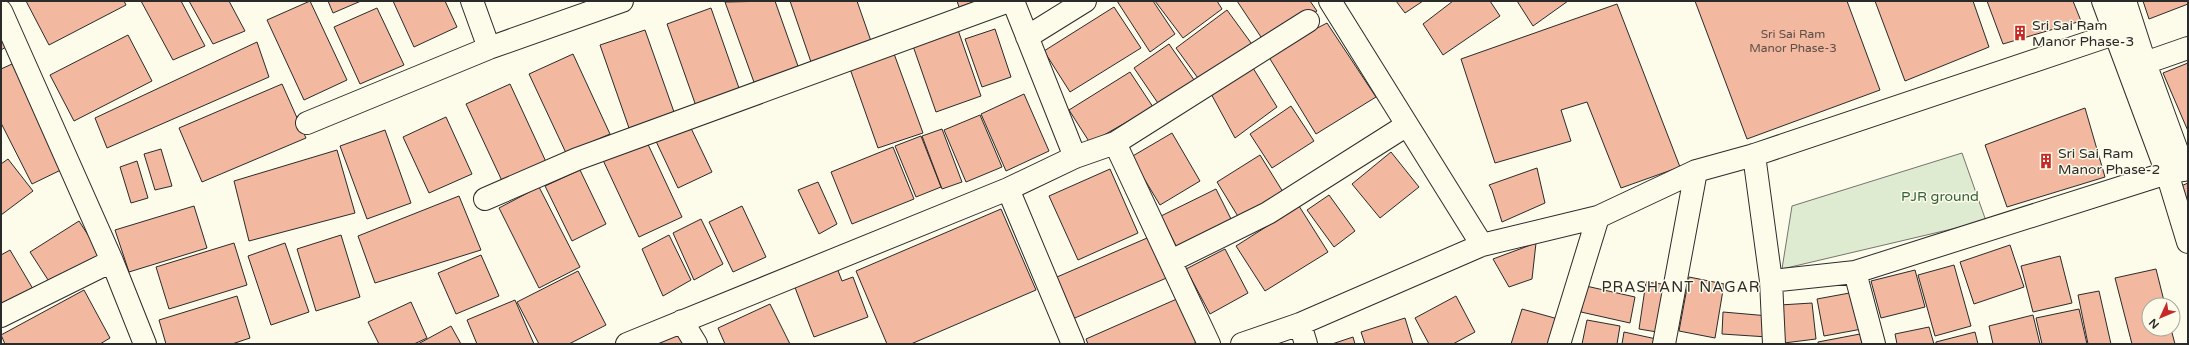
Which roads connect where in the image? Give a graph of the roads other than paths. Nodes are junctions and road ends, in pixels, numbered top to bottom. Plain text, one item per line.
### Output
1 (472, 1) edge
2 (622, 1) edge
3 (1009, 1) edge
4 (1013, 1) edge
5 (1085, 1) edge
6 (1330, 1) edge
7 (2103, 1) edge
8 (2125, 1) edge
9 (1, 11) edge
10 (1308, 21) dead end
11 (2114, 34) junction
12 (1027, 37) junction
13 (488, 48) junction
14 (2188, 48) edge
15 (2145, 63) junction
16 (307, 123) dead end
17 (1407, 125) junction
18 (1115, 143) junction
19 (1754, 155) junction
20 (1075, 156) junction
21 (2180, 170) edge
22 (1696, 171) junction
23 (1008, 189) junction
24 (485, 199) dead end
25 (1598, 217) junction
26 (2188, 242) edge
27 (1482, 245) junction
28 (112, 261) junction
29 (1171, 261) junction
30 (1855, 272) junction
31 (1771, 281) junction
32 (1, 316) edge
33 (682, 322) junction
34 (1303, 334) edge
35 (145, 344) edge
36 (627, 344) edge
37 (696, 344) edge
38 (1073, 344) edge
39 (1209, 344) edge
40 (1242, 344) edge
41 (1559, 344) edge
42 (1664, 344) edge
43 (1774, 344) edge
44 (1874, 344) edge

1 - 13 street
2 - 13 street
3 - 24 street
4 - 12 street
5 - 12 street
6 - 17 street
7 - 11 street
8 - 15 street
9 - 28 street
10 - 18 street
11 - 19 street
11 - 21 street
12 - 20 street
13 - 16 street
14 - 15 street
15 - 21 street
17 - 27 street
17 - 29 street
18 - 20 street
18 - 29 street
19 - 22 street
19 - 31 street
20 - 23 street
21 - 26 street
21 - 30 street
22 - 25 street
22 - 42 street
23 - 33 street
23 - 38 street
25 - 27 street
25 - 41 street
27 - 34 street
28 - 32 street
28 - 35 street
29 - 39 street
30 - 31 street
30 - 44 street
31 - 43 street
33 - 36 street
33 - 37 street
34 - 40 street

